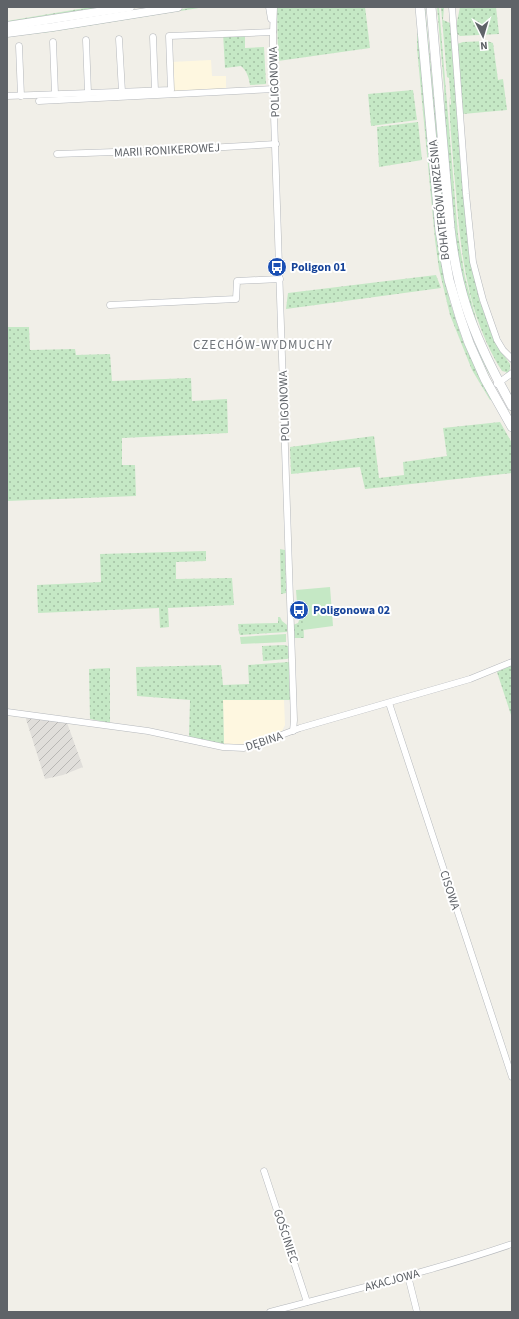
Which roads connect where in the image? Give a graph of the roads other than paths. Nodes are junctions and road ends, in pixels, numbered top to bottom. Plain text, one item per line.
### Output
1 (126, 7) edge
2 (178, 7) edge
3 (269, 7) edge
4 (274, 7) edge
5 (420, 7) edge
6 (431, 7) edge
7 (452, 7) edge
8 (7, 26) edge
9 (272, 32) junction
10 (7, 33) edge
11 (153, 37) dead end
12 (119, 39) dead end
13 (86, 40) dead end
14 (53, 42) dead end
15 (19, 46) dead end
16 (274, 89) junction
17 (155, 91) junction
18 (122, 92) junction
19 (88, 93) junction
20 (55, 94) junction
21 (7, 96) edge
22 (21, 96) junction
23 (39, 101) dead end
24 (276, 144) junction
25 (57, 154) dead end
26 (280, 279) junction
27 (110, 305) dead end
28 (512, 359) edge
29 (512, 374) edge
30 (499, 383) junction
31 (490, 388) junction
32 (512, 406) edge
33 (512, 427) edge
34 (512, 662) edge
35 (389, 703) junction
36 (7, 712) edge
37 (294, 721) junction
38 (300, 728) junction
39 (293, 731) junction
40 (512, 1077) edge
41 (264, 1171) dead end
42 (512, 1244) edge
43 (408, 1276) junction
44 (307, 1302) junction
45 (270, 1312) edge
46 (417, 1312) edge

1 - 8 street
2 - 10 street
3 - 9 street, POLIGONOWA
4 - 9 street, POLIGONOWA
5 - 31 main road, BOHATERÓW WRZEŚNIA
6 - 30 main road, BOHATERÓW WRZEŚNIA
7 - 28 street
9 - 16 street, POLIGONOWA
9 - 17 street
11 - 17 street
12 - 18 street
13 - 19 street
14 - 20 street
15 - 22 street
16 - 23 street
16 - 24 street, POLIGONOWA
17 - 18 street
18 - 19 street
19 - 20 street
20 - 22 street
21 - 22 street
24 - 25 street, MARII RONIKEROWEJ
24 - 26 street, POLIGONOWA
26 - 27 street
26 - 37 street, POLIGONOWA
29 - 30 street
30 - 31 street
30 - 32 main road, BOHATERÓW WRZEŚNIA
31 - 33 main road, BOHATERÓW WRZEŚNIA
34 - 35 street, DĘBINA
35 - 38 street, DĘBINA
35 - 40 street, CISOWA
36 - 39 street, DĘBINA
37 - 38 street
37 - 39 street, POLIGONOWA
38 - 39 street, DĘBINA
41 - 44 street, GOŚCINIEC
42 - 43 street, AKACJOWA
43 - 44 street, AKACJOWA
43 - 46 street
44 - 45 street, AKACJOWA

